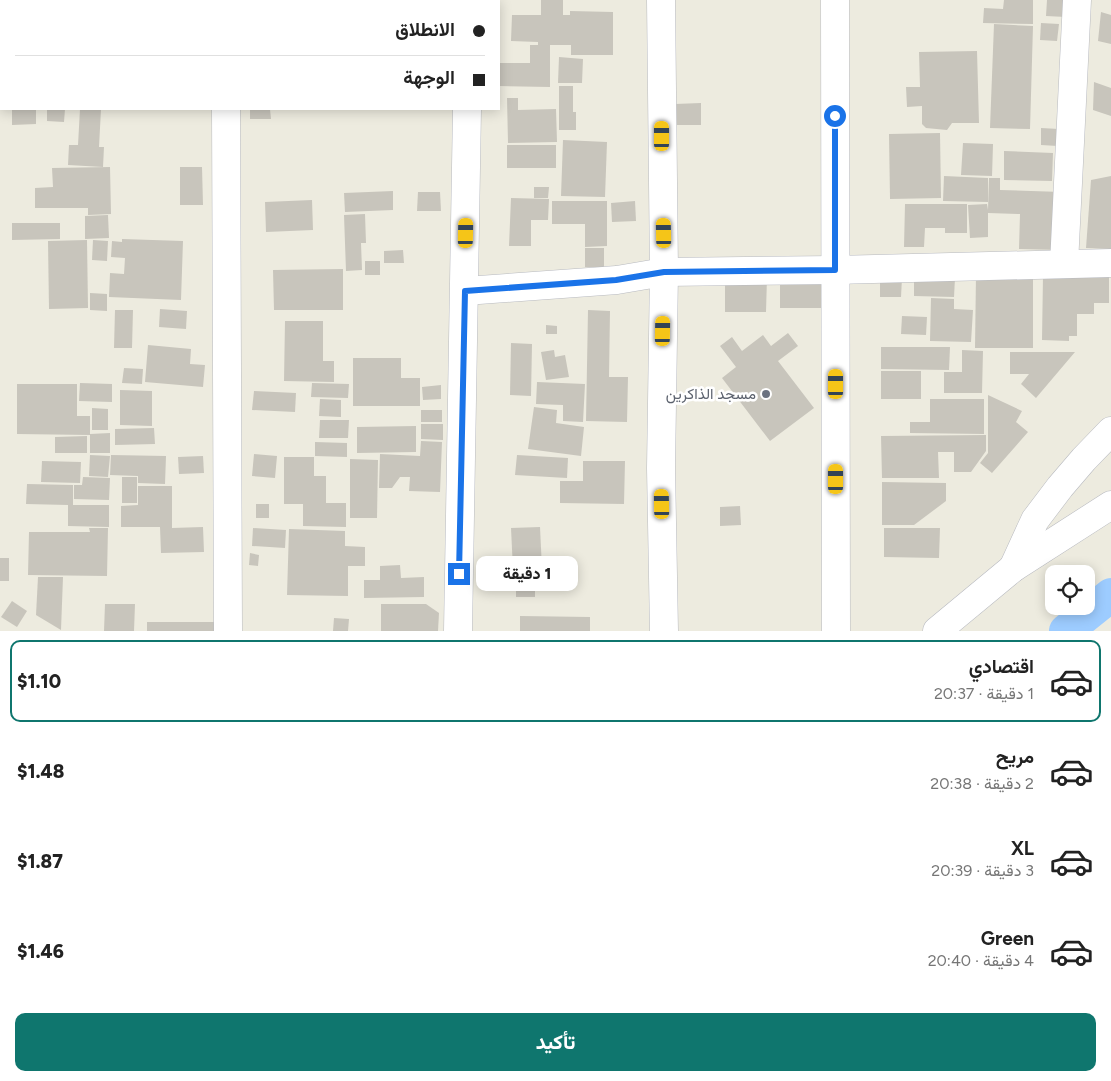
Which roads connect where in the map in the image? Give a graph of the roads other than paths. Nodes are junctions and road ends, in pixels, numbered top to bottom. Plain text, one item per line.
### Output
1 (661, 0) edge
2 (835, 0) edge
3 (1077, 0) edge
4 (226, 110) edge
5 (461, 112) edge
6 (1111, 263) edge
7 (1064, 264) junction
8 (835, 270) junction
9 (664, 272) junction
10 (465, 291) junction
11 (1111, 430) edge
12 (1111, 505) edge
13 (1013, 568) junction
14 (228, 631) edge
15 (458, 631) edge
16 (664, 631) edge
17 (836, 631) edge
18 (937, 631) edge

1 - 9 street
2 - 8 street
3 - 7 street
4 - 14 street
5 - 10 street
6 - 7 street
7 - 8 street
8 - 9 street
8 - 17 street
9 - 10 street
9 - 16 street
10 - 15 street
11 - 13 street
12 - 13 street
13 - 18 street

